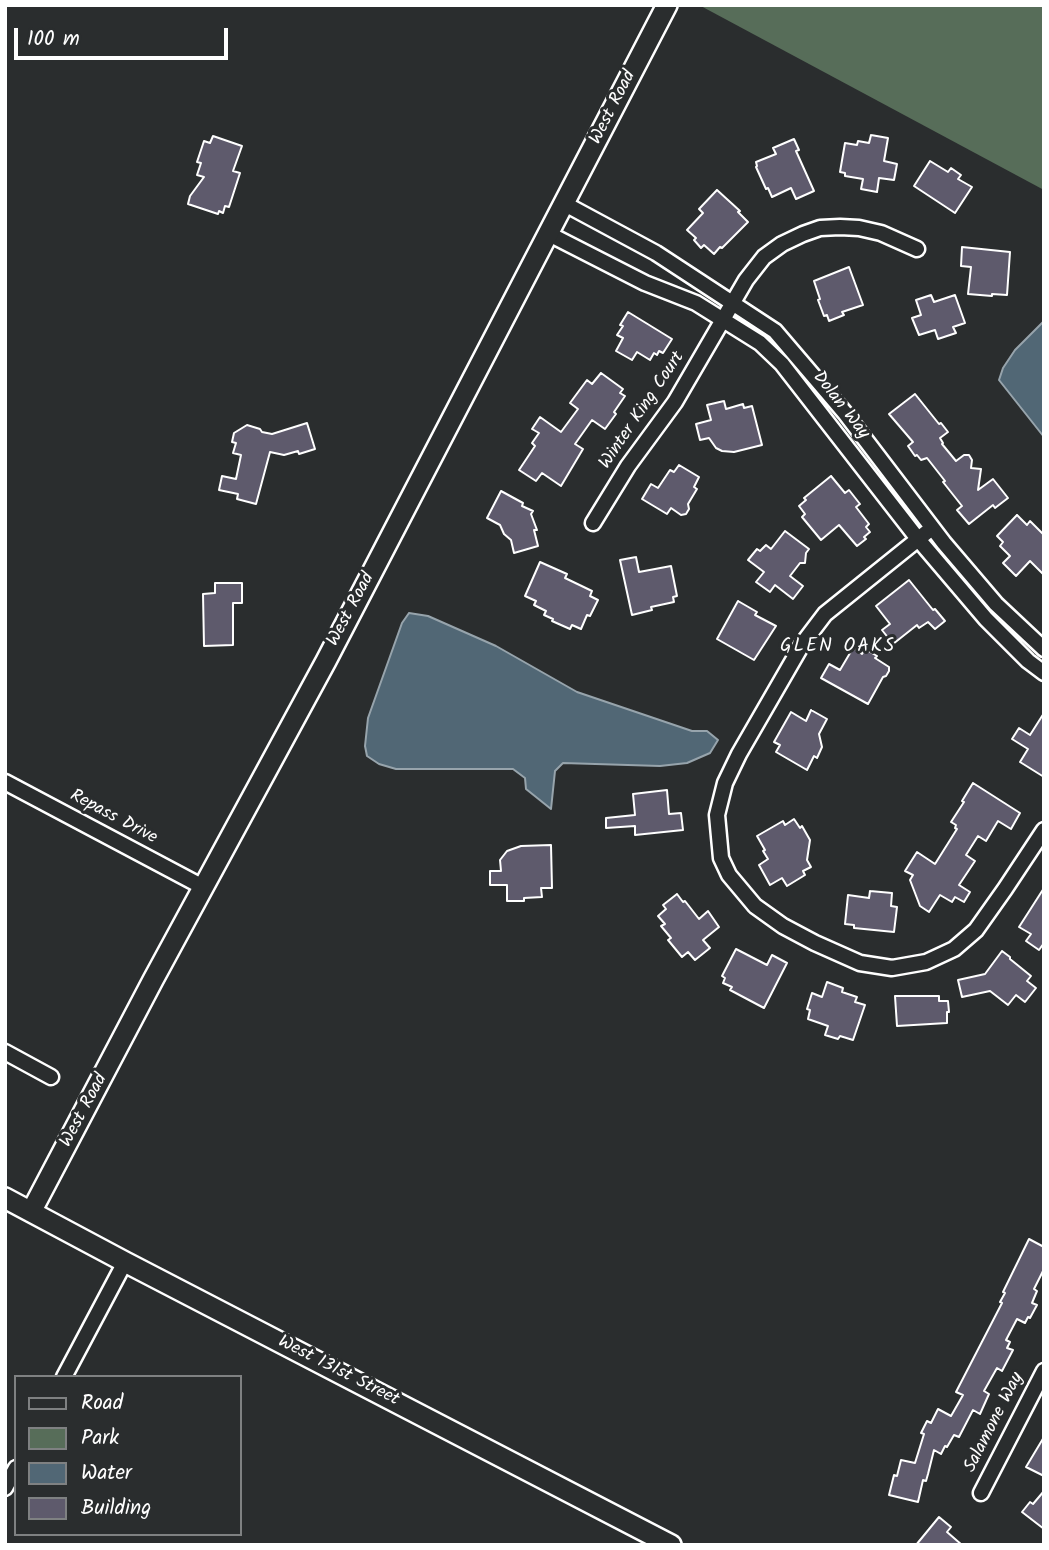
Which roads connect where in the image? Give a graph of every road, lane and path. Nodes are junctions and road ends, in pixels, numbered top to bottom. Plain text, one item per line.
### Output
1 (667, 5) edge
2 (565, 204) junction
3 (549, 234) junction
4 (917, 249) dead end
5 (732, 303) junction
6 (723, 320) junction
7 (593, 523) dead end
8 (932, 528) junction
9 (918, 540) junction
10 (1044, 649) edge
11 (1044, 673) edge
12 (5, 782) edge
13 (1044, 830) edge
14 (203, 887) junction
15 (5, 1052) edge
16 (51, 1077) dead end
17 (5, 1198) edge
18 (31, 1212) junction
19 (125, 1262) junction
20 (1044, 1371) edge
21 (65, 1375) edge
22 (14, 1472) edge
23 (5, 1488) edge
24 (981, 1493) dead end
25 (671, 1545) edge

1 - 2 street, West Road
2 - 3 street, West Road
2 - 5 street, Dolan Way
3 - 6 street, Dolan Way
3 - 14 street, West Road
4 - 5 street, Winter King Court
5 - 6 street, Winter King Court
5 - 8 street, Dolan Way
6 - 7 street, Winter King Court
6 - 9 street, Dolan Way
8 - 9 street
8 - 10 street, Dolan Way
9 - 11 street, Dolan Way
9 - 13 street
12 - 14 street, Repass Drive
14 - 18 street, West Road
15 - 16 street
17 - 18 street, West 131st Street
18 - 19 street, West 131st Street
19 - 21 street
19 - 25 street, West 131st Street
20 - 24 street, Salamone Way
22 - 23 street

